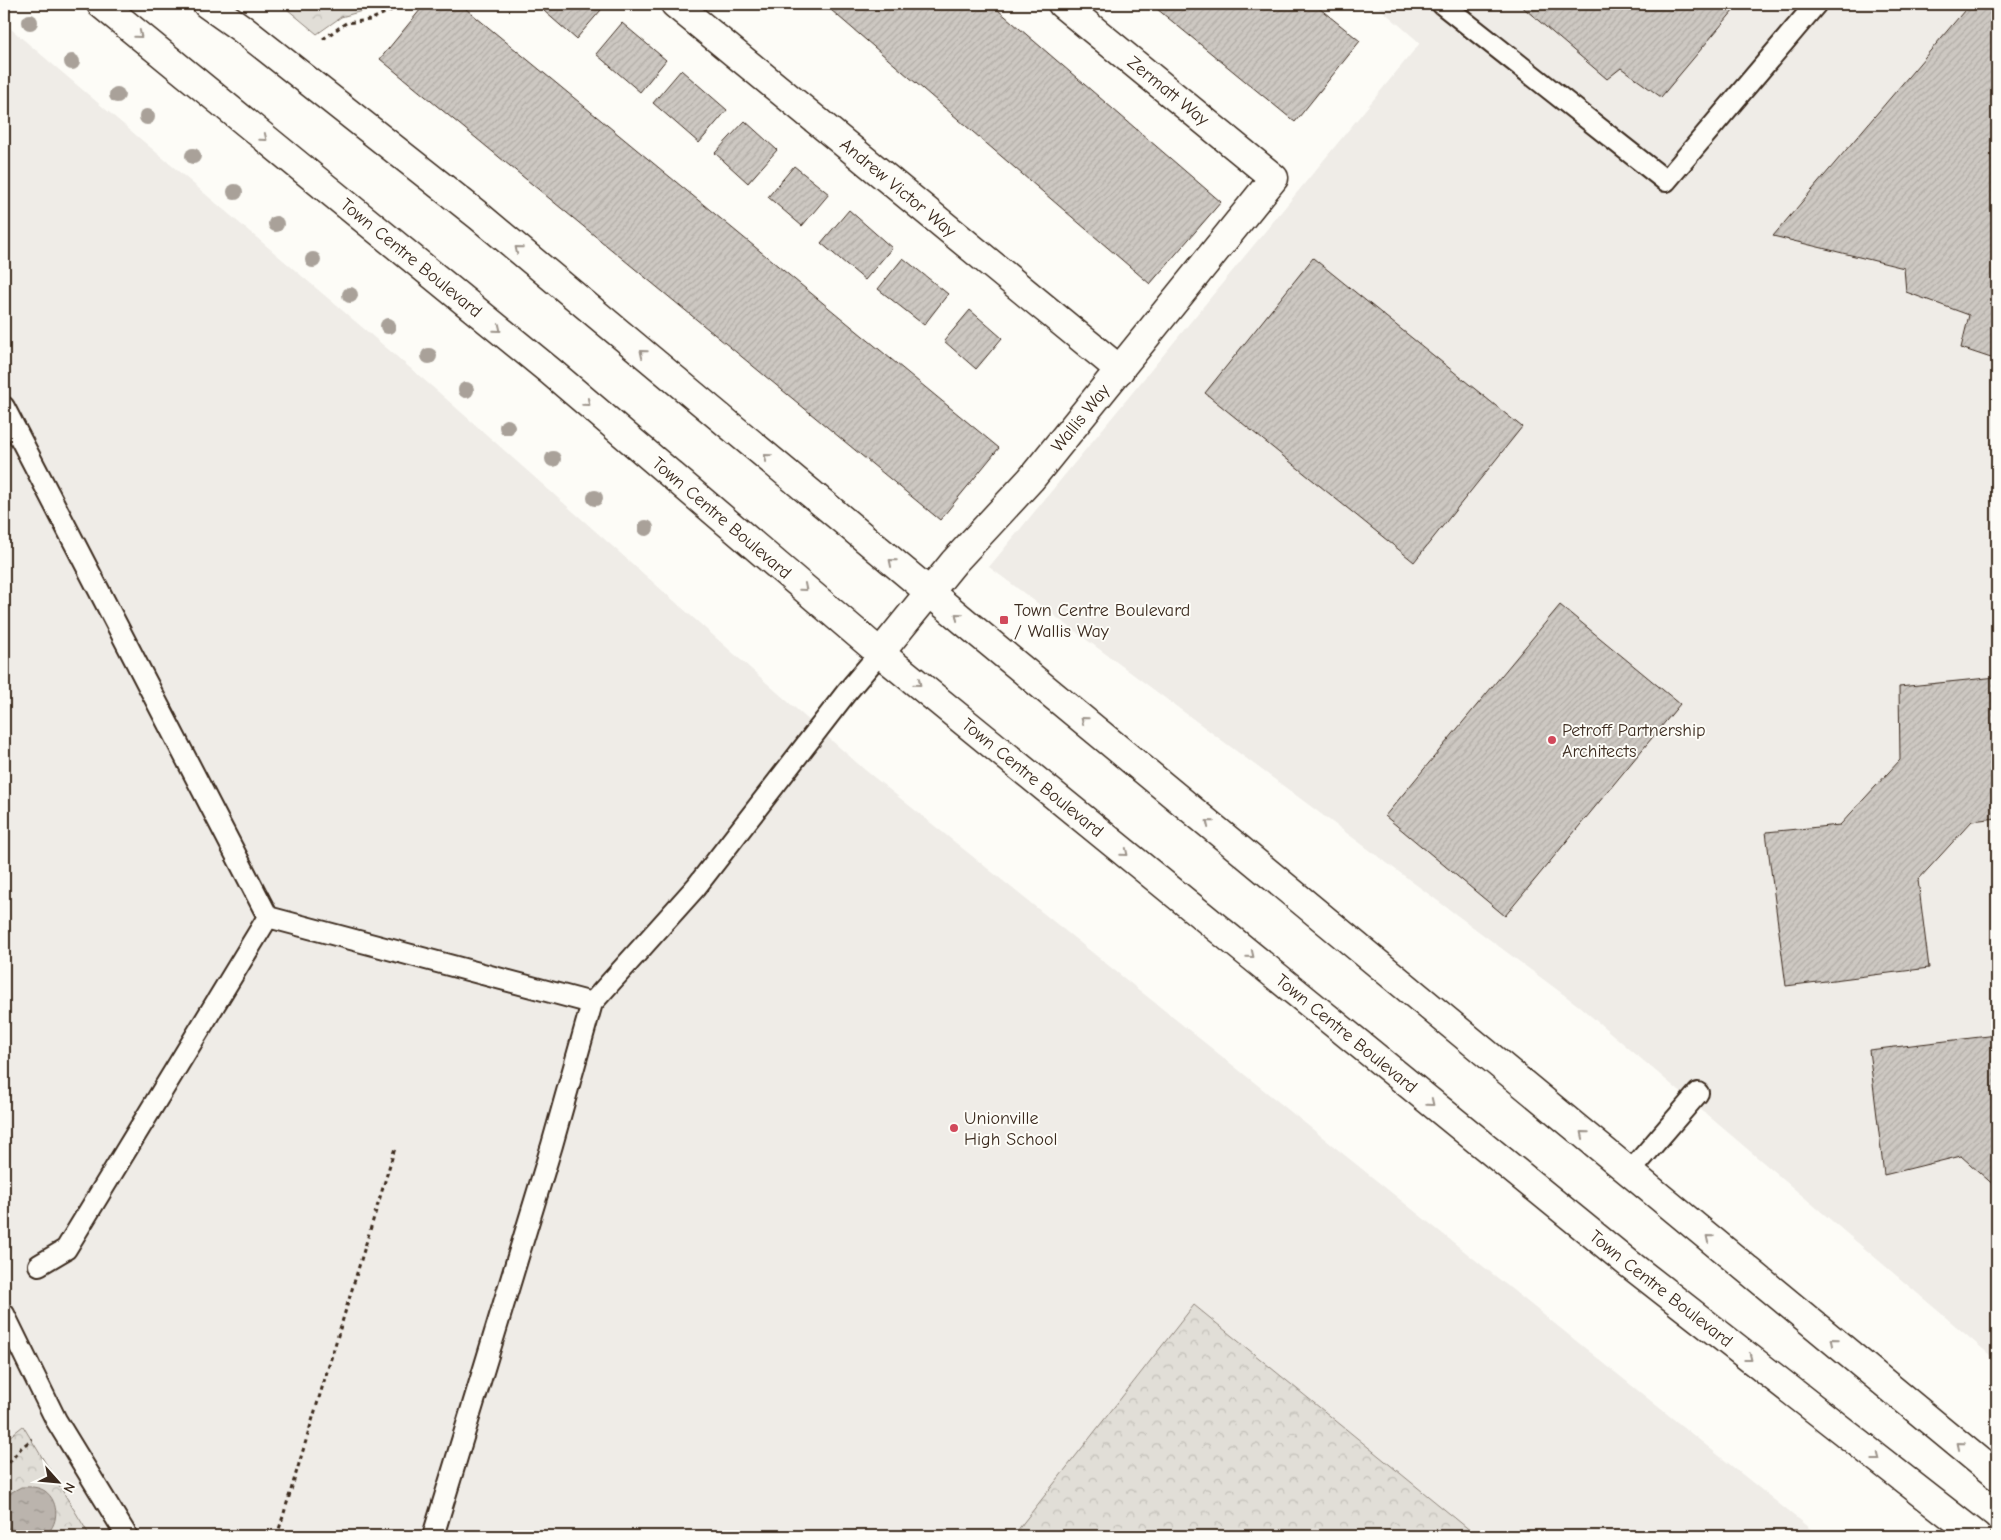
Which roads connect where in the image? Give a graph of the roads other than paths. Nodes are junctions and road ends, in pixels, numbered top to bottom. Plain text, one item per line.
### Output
1 (101, 4) edge
2 (207, 4) edge
3 (1062, 4) edge
4 (1442, 4) edge
5 (1816, 4) edge
6 (694, 9) edge
7 (1274, 178) joint
8 (1120, 370) junction
9 (4, 407) edge
10 (930, 593) junction
11 (880, 653) junction
12 (268, 917) junction
13 (592, 1004) junction
14 (1698, 1093) dead end
15 (1630, 1172) junction
16 (39, 1264) dead end
17 (4, 1314) edge
18 (1997, 1476) edge
19 (127, 1536) edge
20 (433, 1536) edge
21 (1976, 1536) edge

1 -> 11 main road, Town Centre Boulevard
10 -> 2 main road
3 - 7 main road, Zermatt Way
4 - 5 lane
6 - 8 main road, Andrew Victor Way
7 - 8 main road, Wallis Way
8 - 10 main road, Wallis Way
9 - 12 lane
10 - 11 main road, Wallis Way
15 -> 10 main road
11 - 13 lane
11 -> 21 main road, Town Centre Boulevard
12 - 13 lane
12 - 16 lane
13 - 20 lane
14 - 15 lane
18 -> 15 main road
17 - 19 lane

